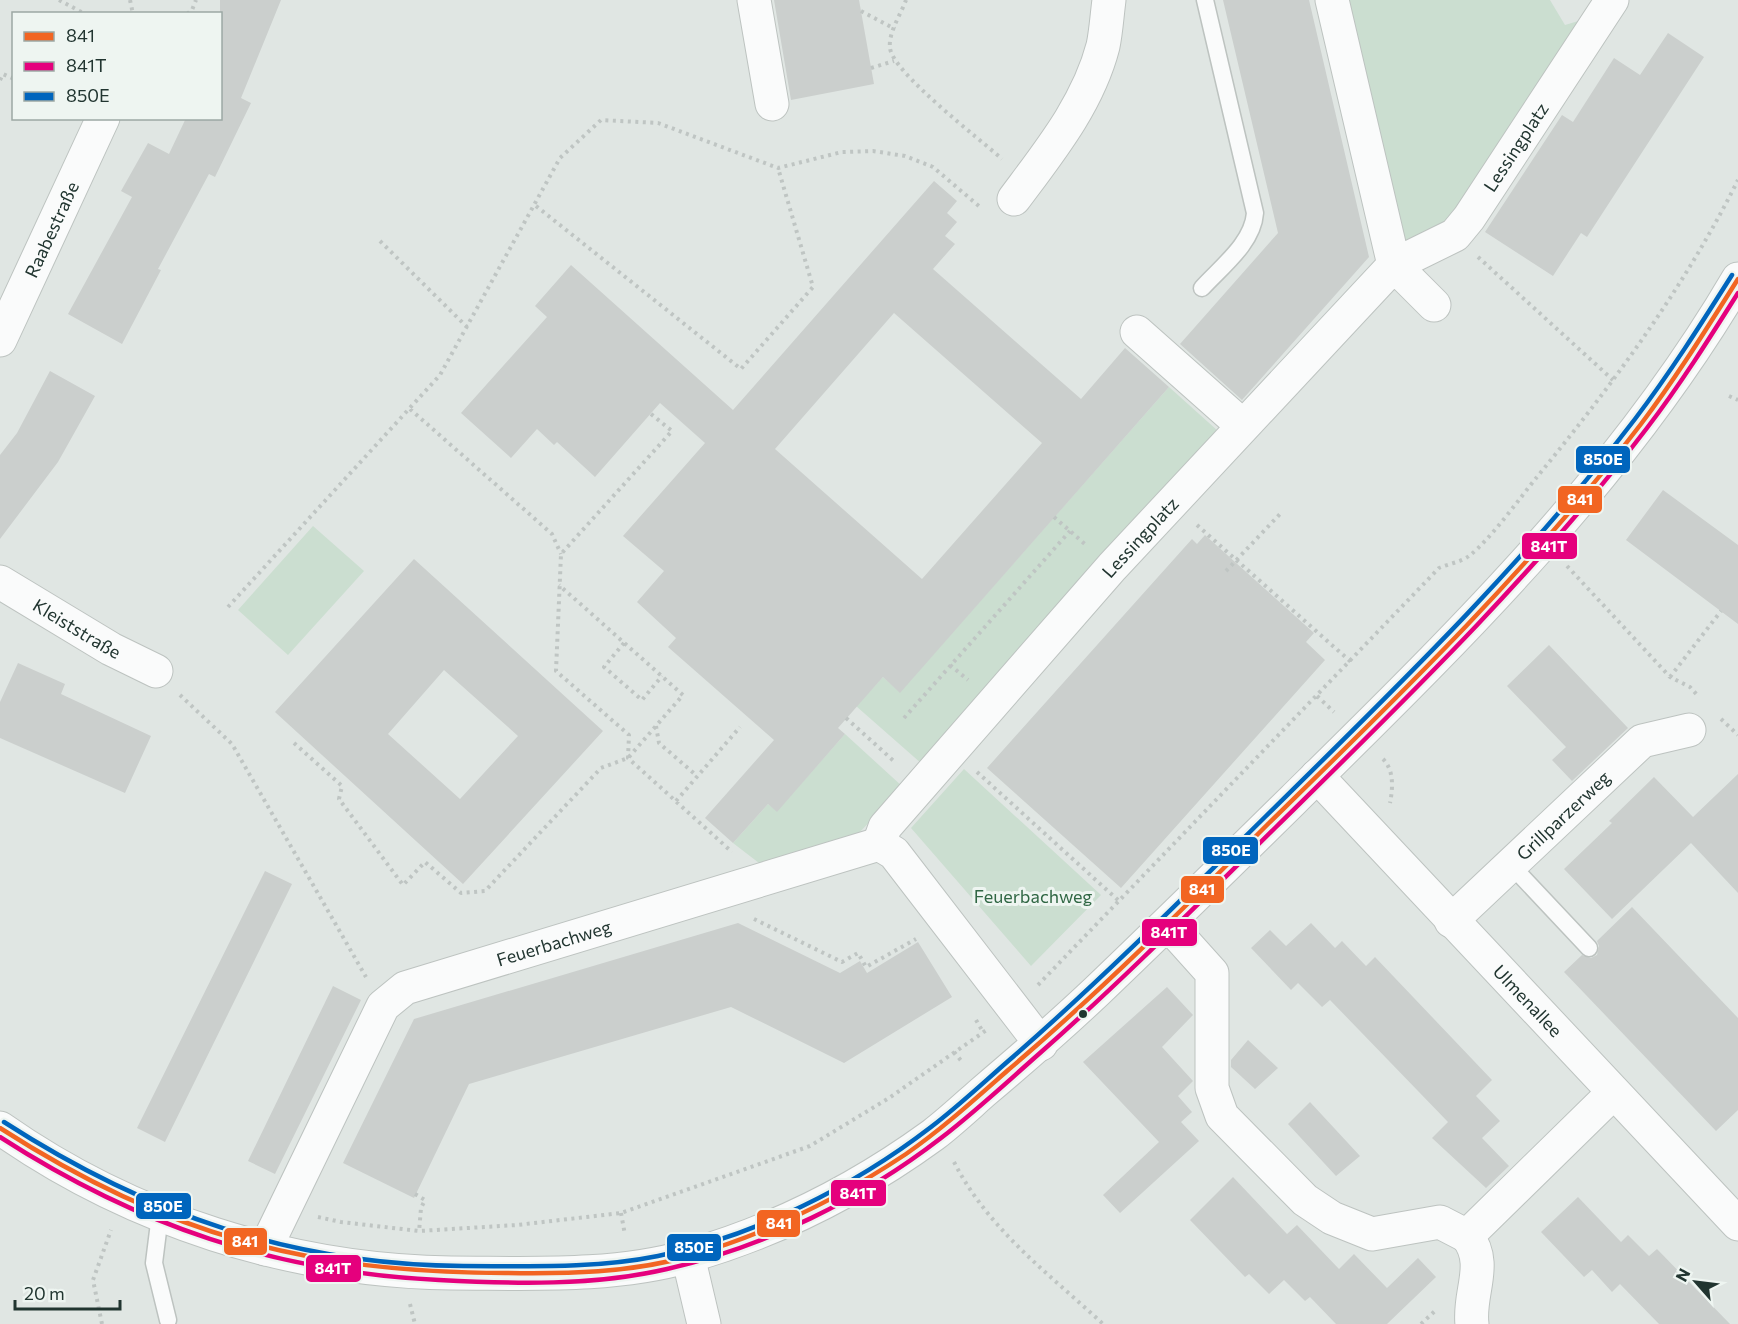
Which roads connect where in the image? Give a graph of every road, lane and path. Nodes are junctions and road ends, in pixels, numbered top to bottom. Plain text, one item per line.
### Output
1 (58, 0) edge
2 (754, 0) edge
3 (906, 0) edge
4 (1108, 0) edge
5 (1205, 0) edge
6 (1332, 0) edge
7 (1611, 0) edge
8 (861, 11) dead end
9 (81, 12) edge
10 (895, 29) junction
11 (894, 61) junction
12 (871, 68) dead end
13 (12, 78) edge
14 (0, 80) edge
15 (772, 104) dead end
16 (102, 120) edge
17 (1003, 160) dead end
18 (778, 168) junction
19 (1738, 180) edge
20 (536, 206) junction
21 (1001, 206) joint
22 (1455, 235) junction
23 (380, 241) dead end
24 (1394, 265) junction
25 (1738, 279) edge
26 (1202, 288) dead end
27 (1434, 305) dead end
28 (467, 327) junction
29 (1137, 332) dead end
30 (0, 340) edge
31 (1613, 380) junction
32 (1729, 396) dead end
33 (1738, 400) edge
34 (410, 409) junction
35 (651, 414) dead end
36 (1243, 426) junction
37 (1172, 503) junction
38 (1280, 514) dead end
39 (1054, 518) dead end
40 (1070, 531) junction
41 (1544, 544) junction
42 (561, 554) junction
43 (1236, 560) junction
44 (1112, 567) junction
45 (1226, 571) dead end
46 (0, 582) edge
47 (560, 585) junction
48 (228, 607) dead end
49 (1721, 611) dead end
50 (624, 643) junction
51 (1351, 662) junction
52 (156, 671) joint
53 (662, 676) junction
54 (1670, 677) junction
55 (1704, 702) dead end
56 (1718, 716) dead end
57 (846, 718) dead end
58 (904, 718) dead end
59 (656, 726) junction
60 (740, 727) dead end
61 (1689, 730) dead end
62 (1738, 735) edge
63 (294, 743) dead end
64 (952, 750) junction
65 (628, 758) junction
66 (697, 776) junction
67 (1317, 777) junction
68 (922, 785) junction
69 (676, 801) junction
70 (879, 844) junction
71 (1512, 856) junction
72 (764, 880) junction
73 (1119, 901) junction
74 (744, 914) dead end
75 (1451, 921) junction
76 (1168, 924) junction
77 (925, 933) dead end
78 (1589, 948) dead end
79 (1049, 973) junction
80 (1054, 979) dead end
81 (383, 1006) junction
82 (1014, 1010) junction
83 (1041, 1044) junction
84 (1613, 1093) junction
85 (0, 1128) edge
86 (954, 1163) dead end
87 (416, 1194) dead end
88 (122, 1198) junction
89 (285, 1209) junction
90 (160, 1215) junction
91 (420, 1221) dead end
92 (1738, 1224) edge
93 (1467, 1236) junction
94 (265, 1250) junction
95 (687, 1256) junction
96 (168, 1320) dead end
97 (102, 1324) edge
98 (705, 1324) edge
99 (1103, 1324) edge
100 (1472, 1324) edge

1 - 9 path
2 - 15 street
3 - 10 path
4 - 21 street
5 - 26 lane
6 - 24 street
7 - 22 street, Lessingplatz
8 - 10 path
10 - 11 path
11 - 12 path
11 - 17 path
13 - 14 path
16 - 30 street, Raabestraße
18 - 20 path
18 - 20 path
18 - 21 path
19 - 31 path
20 - 28 path
22 - 24 street, Lessingplatz
22 - 31 path
23 - 28 path
24 - 27 street
24 - 36 street, Lessingplatz
25 - 41 street
28 - 34 path
29 - 36 street
31 - 51 path
32 - 33 path
34 - 42 path
34 - 48 path
35 - 42 path
36 - 37 street, Lessingplatz
37 - 43 path
37 - 44 street, Lessingplatz
38 - 43 path
39 - 40 path
40 - 44 path
40 - 58 path
41 - 54 path
41 - 67 street
42 - 47 path
43 - 45 path
43 - 51 path
44 - 64 street, Lessingplatz
46 - 52 street, Kleiststraße
47 - 50 path
47 - 65 path
49 - 54 path
50 - 53 path
50 - 53 path
51 - 73 path
52 - 81 path
53 - 59 path
54 - 55 path
56 - 62 path
57 - 68 path
59 - 65 path
59 - 66 path
60 - 66 path
61 - 71 street, Grillparzerweg
63 - 65 path
64 - 68 street, Lessingplatz
64 - 73 path
65 - 69 path
66 - 69 path
67 - 75 street, Ulmenallee
67 - 76 street
68 - 70 street, Lessingplatz
69 - 72 path
70 - 72 street, Feuerbachweg
70 - 82 street
71 - 75 street, Grillparzerweg
71 - 78 lane
72 - 81 street, Feuerbachweg
73 - 79 path
74 - 77 path
75 - 84 street, Ulmenallee
76 - 83 street
76 - 93 street
79 - 80 path
79 - 82 path
81 - 89 street, Feuerbachweg
82 - 83 street
82 - 89 path
83 - 95 street
84 - 92 street, Ulmenallee
84 - 93 street
85 - 88 street
86 - 99 path
87 - 91 path
88 - 90 street
88 - 97 path
89 - 94 street, Feuerbachweg
90 - 94 street
90 - 96 lane
93 - 100 street
94 - 95 street
95 - 98 street

